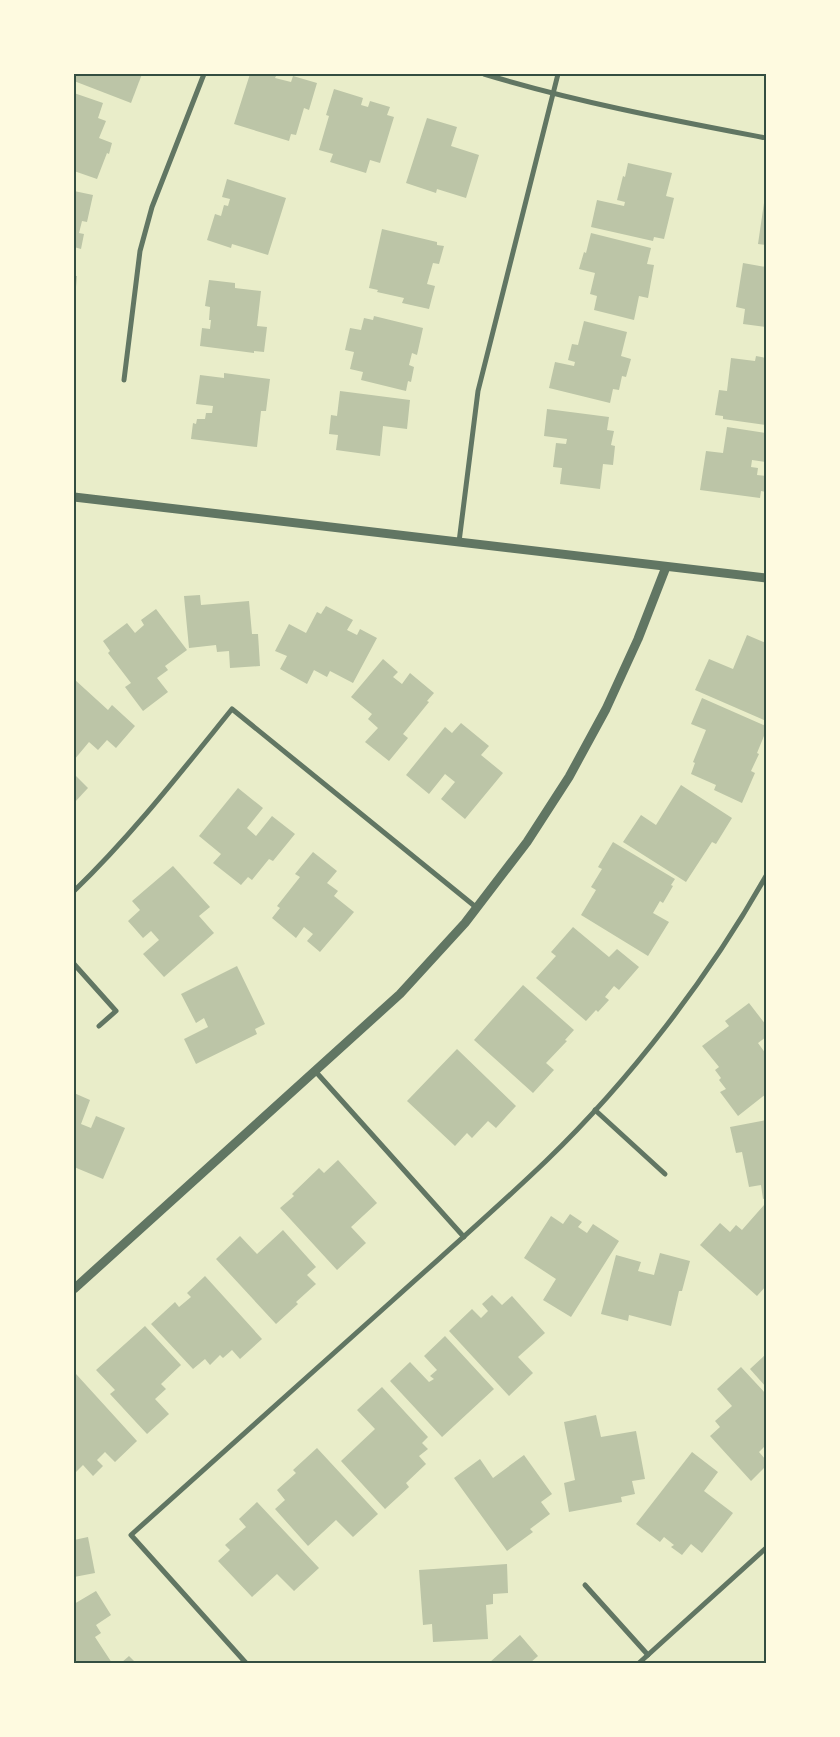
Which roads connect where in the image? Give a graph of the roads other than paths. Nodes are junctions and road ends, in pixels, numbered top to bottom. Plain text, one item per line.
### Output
1 (204, 74) edge
2 (484, 74) edge
3 (558, 74) edge
4 (553, 92) junction
5 (766, 138) edge
6 (124, 380) dead end
7 (74, 497) edge
8 (459, 543) junction
9 (666, 567) junction
10 (766, 578) edge
11 (766, 876) edge
12 (74, 891) edge
13 (477, 908) junction
14 (74, 964) edge
15 (99, 1026) dead end
16 (316, 1072) junction
17 (595, 1110) junction
18 (665, 1174) dead end
19 (464, 1237) junction
20 (74, 1290) edge
21 (766, 1548) edge
22 (585, 1586) dead end
23 (648, 1656) junction
24 (246, 1663) edge
25 (639, 1663) edge

1 - 6 street
2 - 4 street
3 - 4 street
4 - 5 street
4 - 8 street
7 - 8 street
8 - 9 street
9 - 10 street
9 - 13 street
11 - 17 street
12 - 13 street
13 - 16 street
14 - 15 street
16 - 19 street
16 - 20 street
17 - 18 street
17 - 19 street
19 - 24 street
21 - 23 street
22 - 23 street
23 - 25 street

